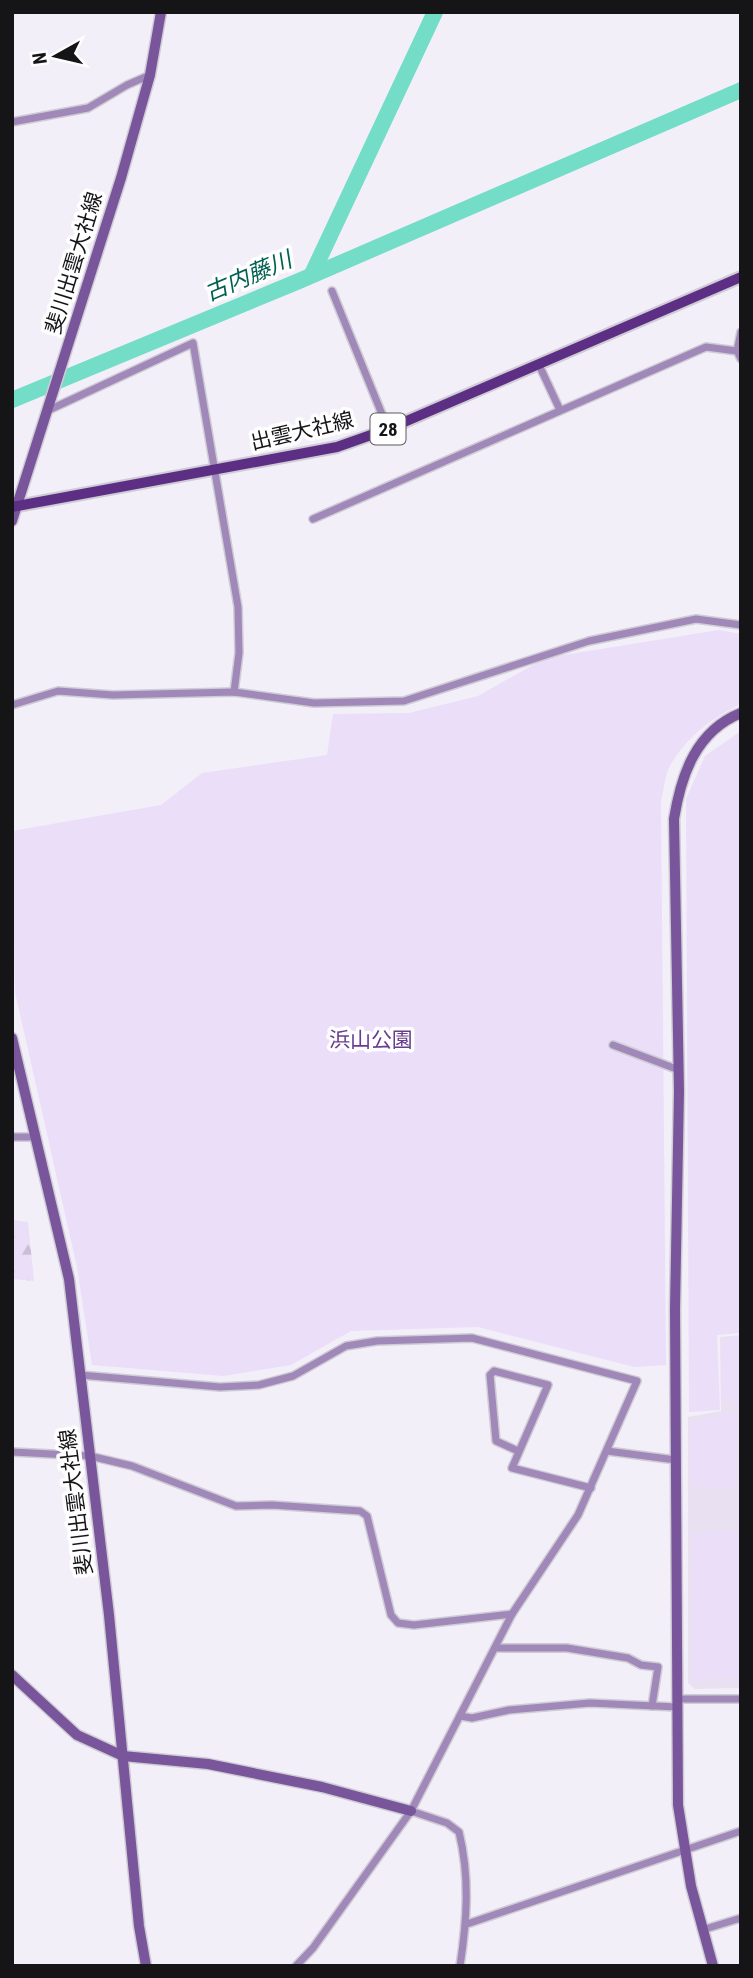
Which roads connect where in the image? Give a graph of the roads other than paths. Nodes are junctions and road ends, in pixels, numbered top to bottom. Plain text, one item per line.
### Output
1 (161, 12) edge
2 (167, 12) edge
3 (150, 75) junction
4 (12, 122) edge
5 (741, 277) edge
6 (332, 291) dead end
7 (741, 332) edge
8 (739, 355) edge
9 (539, 365) junction
10 (50, 407) junction
11 (560, 410) junction
12 (388, 429) junction
13 (213, 470) junction
14 (15, 506) edge
15 (313, 519) dead end
16 (12, 521) edge
17 (741, 625) edge
18 (234, 692) junction
19 (12, 705) edge
20 (741, 713) edge
21 (12, 1038) edge
22 (613, 1045) dead end
23 (678, 1070) junction
24 (12, 1137) edge
25 (36, 1137) junction
26 (80, 1375) junction
27 (518, 1451) junction
28 (607, 1451) junction
29 (12, 1452) edge
30 (90, 1456) junction
31 (676, 1461) junction
32 (591, 1488) junction
33 (512, 1614) junction
34 (495, 1648) junction
35 (12, 1675) edge
36 (741, 1699) edge
37 (677, 1703) junction
38 (652, 1706) junction
39 (460, 1716) junction
40 (123, 1756) junction
41 (411, 1811) junction
42 (741, 1831) edge
43 (684, 1851) junction
44 (741, 1918) edge
45 (467, 1924) junction
46 (702, 1930) junction
47 (146, 1966) edge
48 (296, 1966) edge
49 (460, 1966) edge
50 (713, 1966) edge

1 - 2 street
1 - 3 street, 斐川出雲大社線
3 - 4 street
3 - 10 street, 斐川出雲大社線
5 - 9 main road, 出雲大社線 / 28
6 - 12 street
7 - 8 street
8 - 11 street
9 - 11 street
9 - 12 main road, 出雲大社線 / 28
10 - 13 street
10 - 14 street, 斐川出雲大社線
11 - 15 street
12 - 13 main road, 出雲大社線 / 28
13 - 14 main road, 出雲大社線 / 28
13 - 18 street
14 - 16 street, 斐川出雲大社線
17 - 18 street
18 - 19 street
20 - 23 street
21 - 25 street, 斐川出雲大社線
22 - 23 street
23 - 31 street
24 - 25 street
25 - 26 street, 斐川出雲大社線
26 - 28 street
26 - 30 street, 斐川出雲大社線
27 - 27 street
27 - 32 street
28 - 31 street
28 - 32 street
29 - 30 street
30 - 33 street
30 - 40 street, 斐川出雲大社線
31 - 37 street
32 - 33 street
33 - 34 street
34 - 38 street
34 - 39 street
35 - 40 street
36 - 37 street
37 - 38 street
37 - 43 street
38 - 39 street
39 - 41 street
40 - 41 street
40 - 47 street, 斐川出雲大社線
41 - 45 street
41 - 48 street
42 - 43 street
43 - 45 street
43 - 46 street
44 - 46 street
45 - 49 street
46 - 50 street

